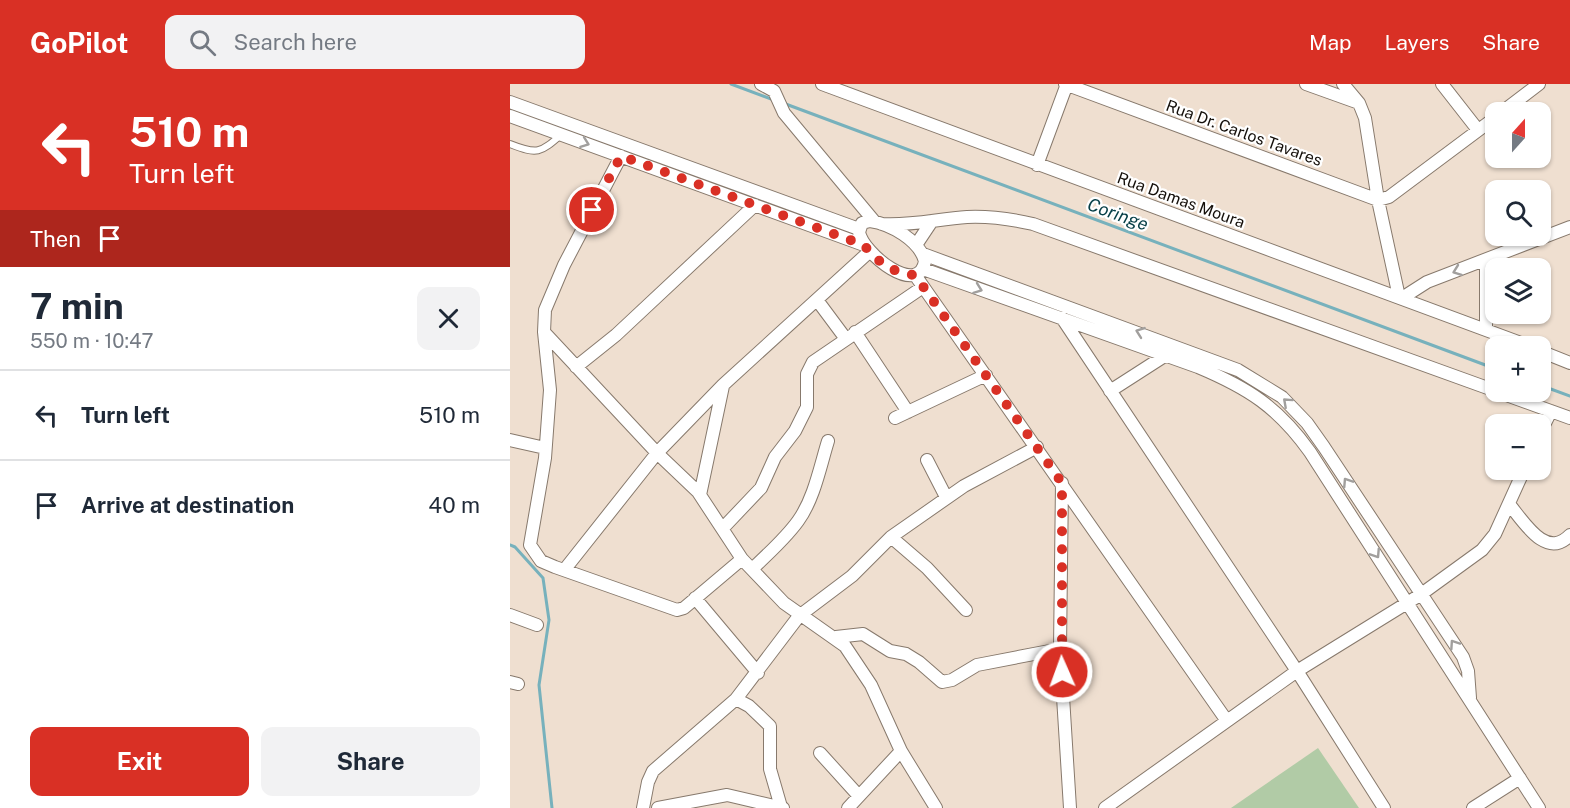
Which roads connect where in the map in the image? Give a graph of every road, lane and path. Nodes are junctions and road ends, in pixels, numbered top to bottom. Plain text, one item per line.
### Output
1 (761, 84) edge
2 (822, 84) edge
3 (1066, 84) edge
4 (1306, 84) edge
5 (1343, 84) edge
6 (1442, 84) edge
7 (1539, 84) edge
8 (510, 102) edge
9 (1515, 102) edge
10 (1359, 103) junction
11 (510, 116) edge
12 (1485, 125) edge
13 (1478, 130) junction
14 (562, 134) junction
15 (510, 144) edge
16 (621, 156) junction
17 (1037, 165) junction
18 (1378, 200) junction
19 (755, 205) junction
20 (932, 221) junction
21 (878, 222) junction
22 (1570, 227) edge
23 (859, 229) junction
24 (866, 248) junction
25 (919, 249) junction
26 (1493, 258) edge
27 (1485, 261) edge
28 (919, 272) junction
29 (923, 287) junction
30 (1400, 297) junction
31 (817, 300) junction
32 (1057, 302) junction
33 (1062, 319) junction
34 (1486, 324) edge
35 (1486, 329) junction
36 (544, 332) junction
37 (850, 336) junction
38 (1504, 336) edge
39 (1166, 355) junction
40 (1551, 355) edge
41 (1570, 363) edge
42 (576, 367) junction
43 (986, 375) junction
44 (723, 385) junction
45 (1485, 387) edge
46 (1110, 391) junction
47 (1526, 402) edge
48 (1551, 411) junction
49 (908, 412) junction
50 (1550, 414) edge
51 (895, 418) dead end
52 (1570, 418) edge
53 (510, 440) edge
54 (828, 441) dead end
55 (1036, 447) junction
56 (545, 448) junction
57 (657, 453) junction
58 (927, 460) dead end
59 (1520, 480) edge
60 (1062, 483) junction
61 (700, 495) junction
62 (946, 497) junction
63 (1509, 504) junction
64 (723, 528) junction
65 (1570, 535) edge
66 (891, 537) junction
67 (742, 559) junction
68 (565, 569) junction
69 (752, 569) junction
70 (1420, 595) junction
71 (695, 598) junction
72 (1407, 603) junction
73 (966, 610) dead end
74 (510, 615) edge
75 (799, 616) junction
76 (537, 625) dead end
77 (836, 637) junction
78 (1060, 649) junction
79 (1297, 671) junction
80 (758, 673) junction
81 (736, 699) junction
82 (1470, 699) junction
83 (1227, 721) junction
84 (902, 751) junction
85 (820, 753) dead end
86 (1520, 778) junction
87 (858, 795) junction
88 (782, 807) edge
89 (644, 808) edge
90 (658, 808) edge
91 (848, 808) edge
92 (936, 808) edge
93 (1071, 808) edge
94 (1105, 808) edge
95 (1384, 808) edge
96 (1473, 808) edge
97 (1539, 808) edge

1 - 21 street
2 - 17 street, Rua Damas Moura
3 - 17 street
3 - 18 street, Rua Dr. Carlos Tavares
4 - 10 street
5 - 10 street
6 - 13 street
7 - 9 street
8 - 23 street
10 - 18 street
11 - 14 street
12 - 13 street
13 - 18 street
14 - 15 lane
14 -> 16 street
16 - 19 street
16 - 36 street
17 - 30 street, Rua Damas Moura
18 - 30 street
19 - 24 street
19 - 42 street
20 - 21 street
20 - 25 street
20 - 45 street
21 - 23 street
21 - 25 street
22 - 26 street
23 - 24 street
24 - 28 street
24 - 31 street
25 - 28 street
25 - 32 street
27 -> 30 street
28 - 29 street
28 -> 33 street
29 - 37 street
29 - 43 street
30 - 35 street, Rua Damas Moura
31 - 37 street
31 - 44 street
32 - 33 street
70 -> 32 street
33 - 39 street
33 - 46 street
34 - 35 street
35 - 38 street, Rua Damas Moura
36 - 42 street
36 - 56 street
37 - 49 street
37 - 64 street
39 - 46 street
39 -> 72 street
40 - 41 street
42 - 57 street
43 - 49 street
43 - 55 street
44 - 57 street
44 - 61 street
46 - 79 street
47 - 48 street
48 - 50 street
48 - 52 street
49 - 51 street
53 - 56 street
54 - 69 street
55 - 60 street
55 - 62 street
56 - 68 street
57 - 61 street
57 - 68 street
58 - 62 street
59 - 63 street
60 - 78 street
60 - 83 street
61 - 64 street
62 - 66 street
63 - 65 street
63 - 70 street
64 - 67 street
66 - 73 street
66 - 75 street
67 - 69 street
67 - 71 street
68 - 71 street
69 - 75 street
70 - 72 street
82 -> 70 street
71 - 80 street
72 - 79 street
72 - 82 street
74 - 76 street
75 - 77 street
75 - 80 street
77 - 78 street
77 - 84 street
78 - 93 street
79 - 83 street
79 - 95 street
80 - 81 street
81 - 88 street
81 - 89 street
82 - 86 street
83 - 94 street
84 - 87 street
84 - 92 street
85 - 87 street
86 - 96 street
86 - 97 street
87 - 91 street
88 - 90 street

